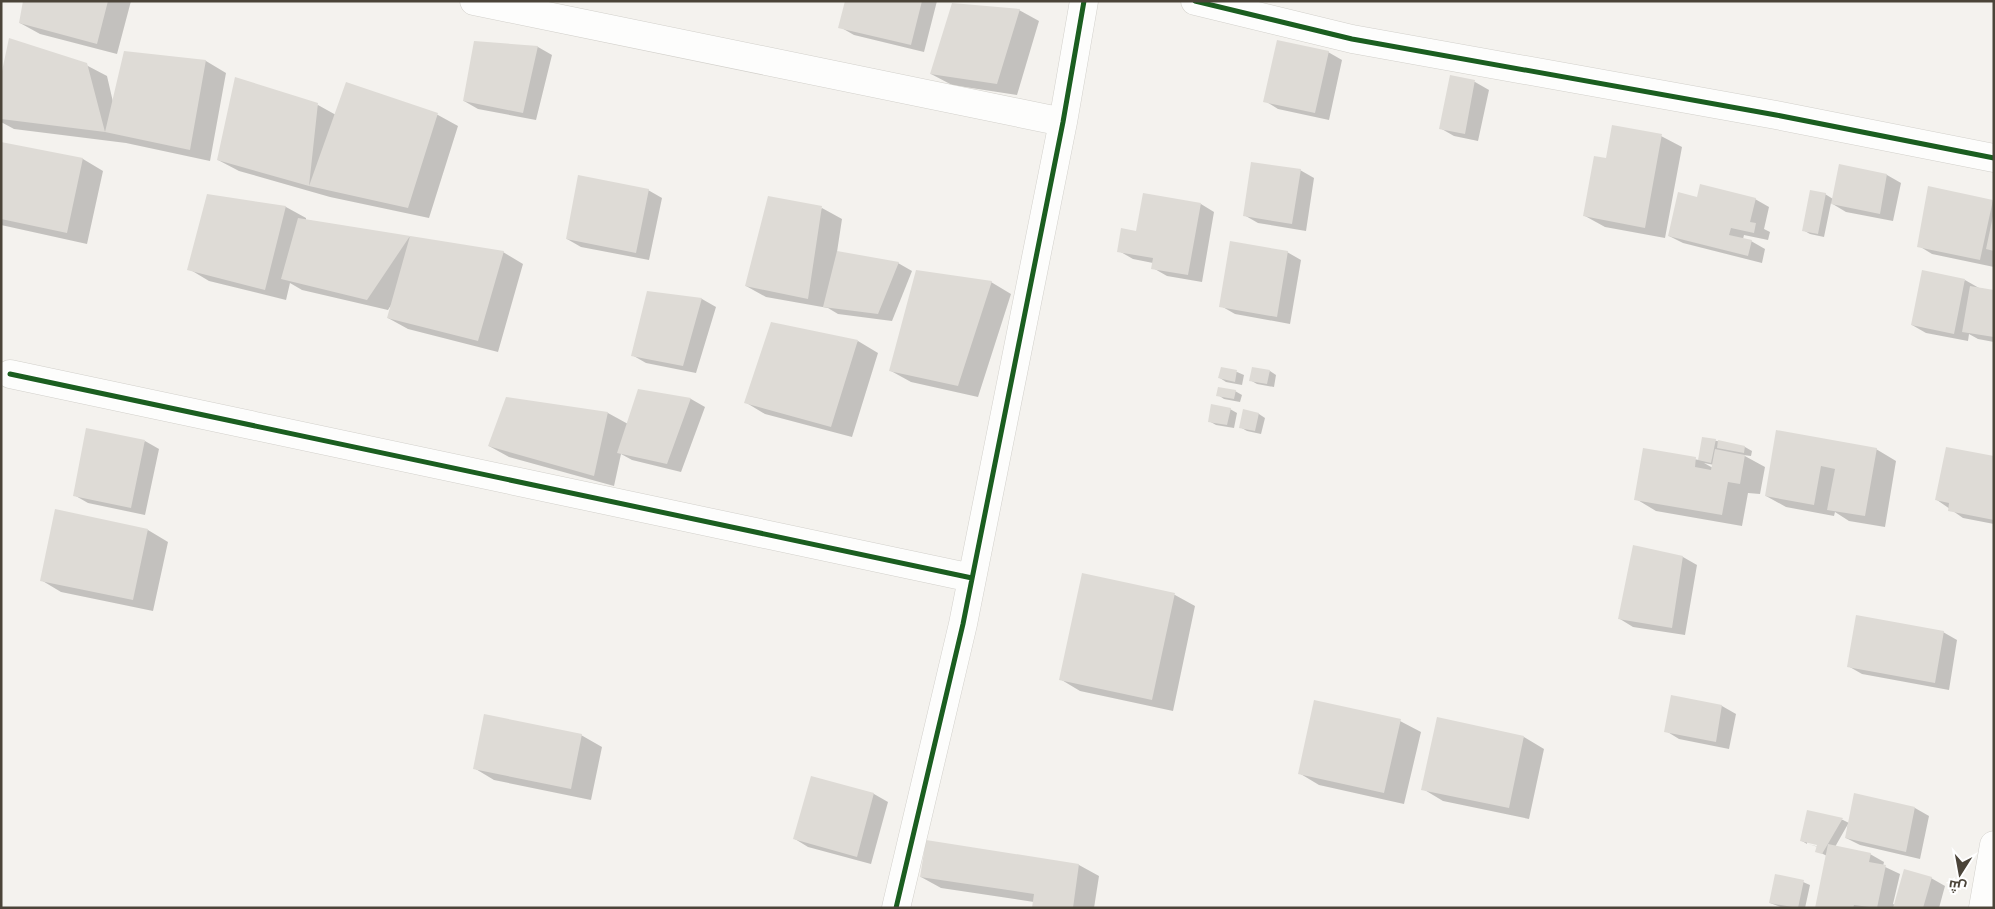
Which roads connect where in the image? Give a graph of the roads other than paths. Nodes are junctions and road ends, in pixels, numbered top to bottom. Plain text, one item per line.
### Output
1 (474, 1) edge
2 (1084, 1) edge
3 (1195, 1) edge
4 (1063, 122) junction
5 (1994, 158) edge
6 (10, 374) dead end
7 (972, 578) junction
8 (1994, 845) edge
9 (896, 908) edge
10 (1983, 908) edge

1 - 4 street
2 - 4 street
3 - 5 street
4 - 7 street
6 - 7 street
7 - 9 street
8 - 10 street

